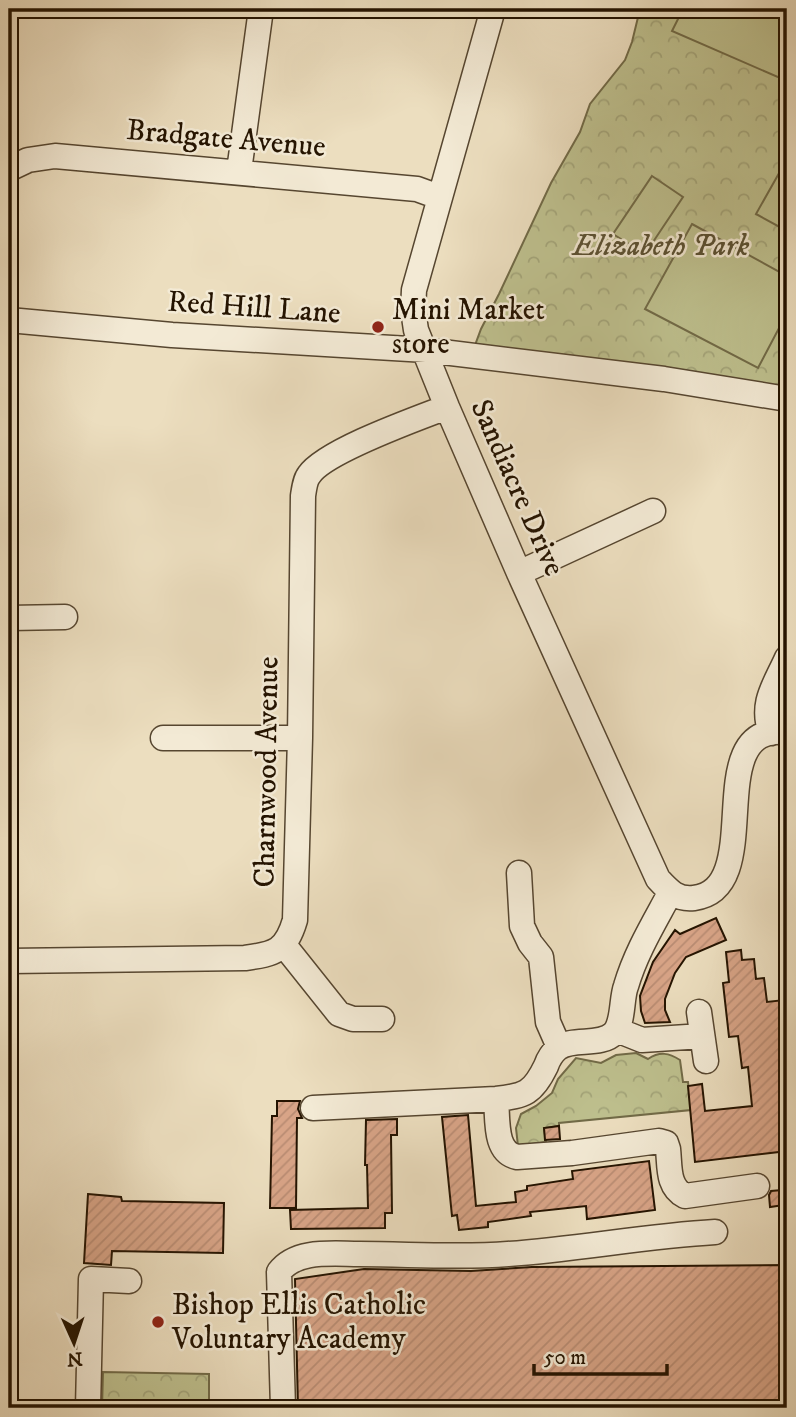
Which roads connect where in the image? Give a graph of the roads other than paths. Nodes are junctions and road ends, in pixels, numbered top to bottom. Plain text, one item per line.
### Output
1 (261, 9) edge
2 (493, 9) edge
3 (9, 169) edge
4 (239, 171) junction
5 (439, 197) junction
6 (9, 320) edge
7 (426, 350) junction
8 (787, 399) edge
9 (447, 407) junction
10 (653, 511) dead end
11 (519, 573) junction
12 (65, 617) dead end
13 (9, 618) edge
14 (787, 658) edge
15 (779, 733) edge
16 (163, 738) dead end
17 (300, 738) junction
18 (513, 886) dead end
19 (670, 893) junction
20 (284, 945) junction
21 (9, 961) edge
22 (382, 1019) dead end
23 (617, 1030) junction
24 (559, 1047) junction
25 (705, 1061) dead end
26 (496, 1100) junction
27 (329, 1115) dead end
28 (757, 1186) dead end
29 (715, 1232) dead end
30 (129, 1281) dead end
31 (88, 1408) edge
32 (283, 1408) edge

1 - 4 street
2 - 5 street, Sandiacre Drive
3 - 4 street, Bradgate Avenue
4 - 5 street, Bradgate Avenue
5 - 7 street, Sandiacre Drive
6 - 7 street, Red Hill Lane
7 - 8 street, Red Hill Lane
7 - 9 street, Sandiacre Drive
9 - 11 street, Sandiacre Drive
9 - 17 street, Charnwood Avenue
10 - 11 street
11 - 19 street, Sandiacre Drive
12 - 13 street
14 - 15 street
15 - 19 street
16 - 17 street
17 - 20 street, Charnwood Avenue
18 - 24 street
19 - 23 street
20 - 21 street
20 - 22 street
23 - 24 street
23 - 25 street
24 - 26 street
26 - 27 street
26 - 28 street
29 - 32 street
30 - 31 street

